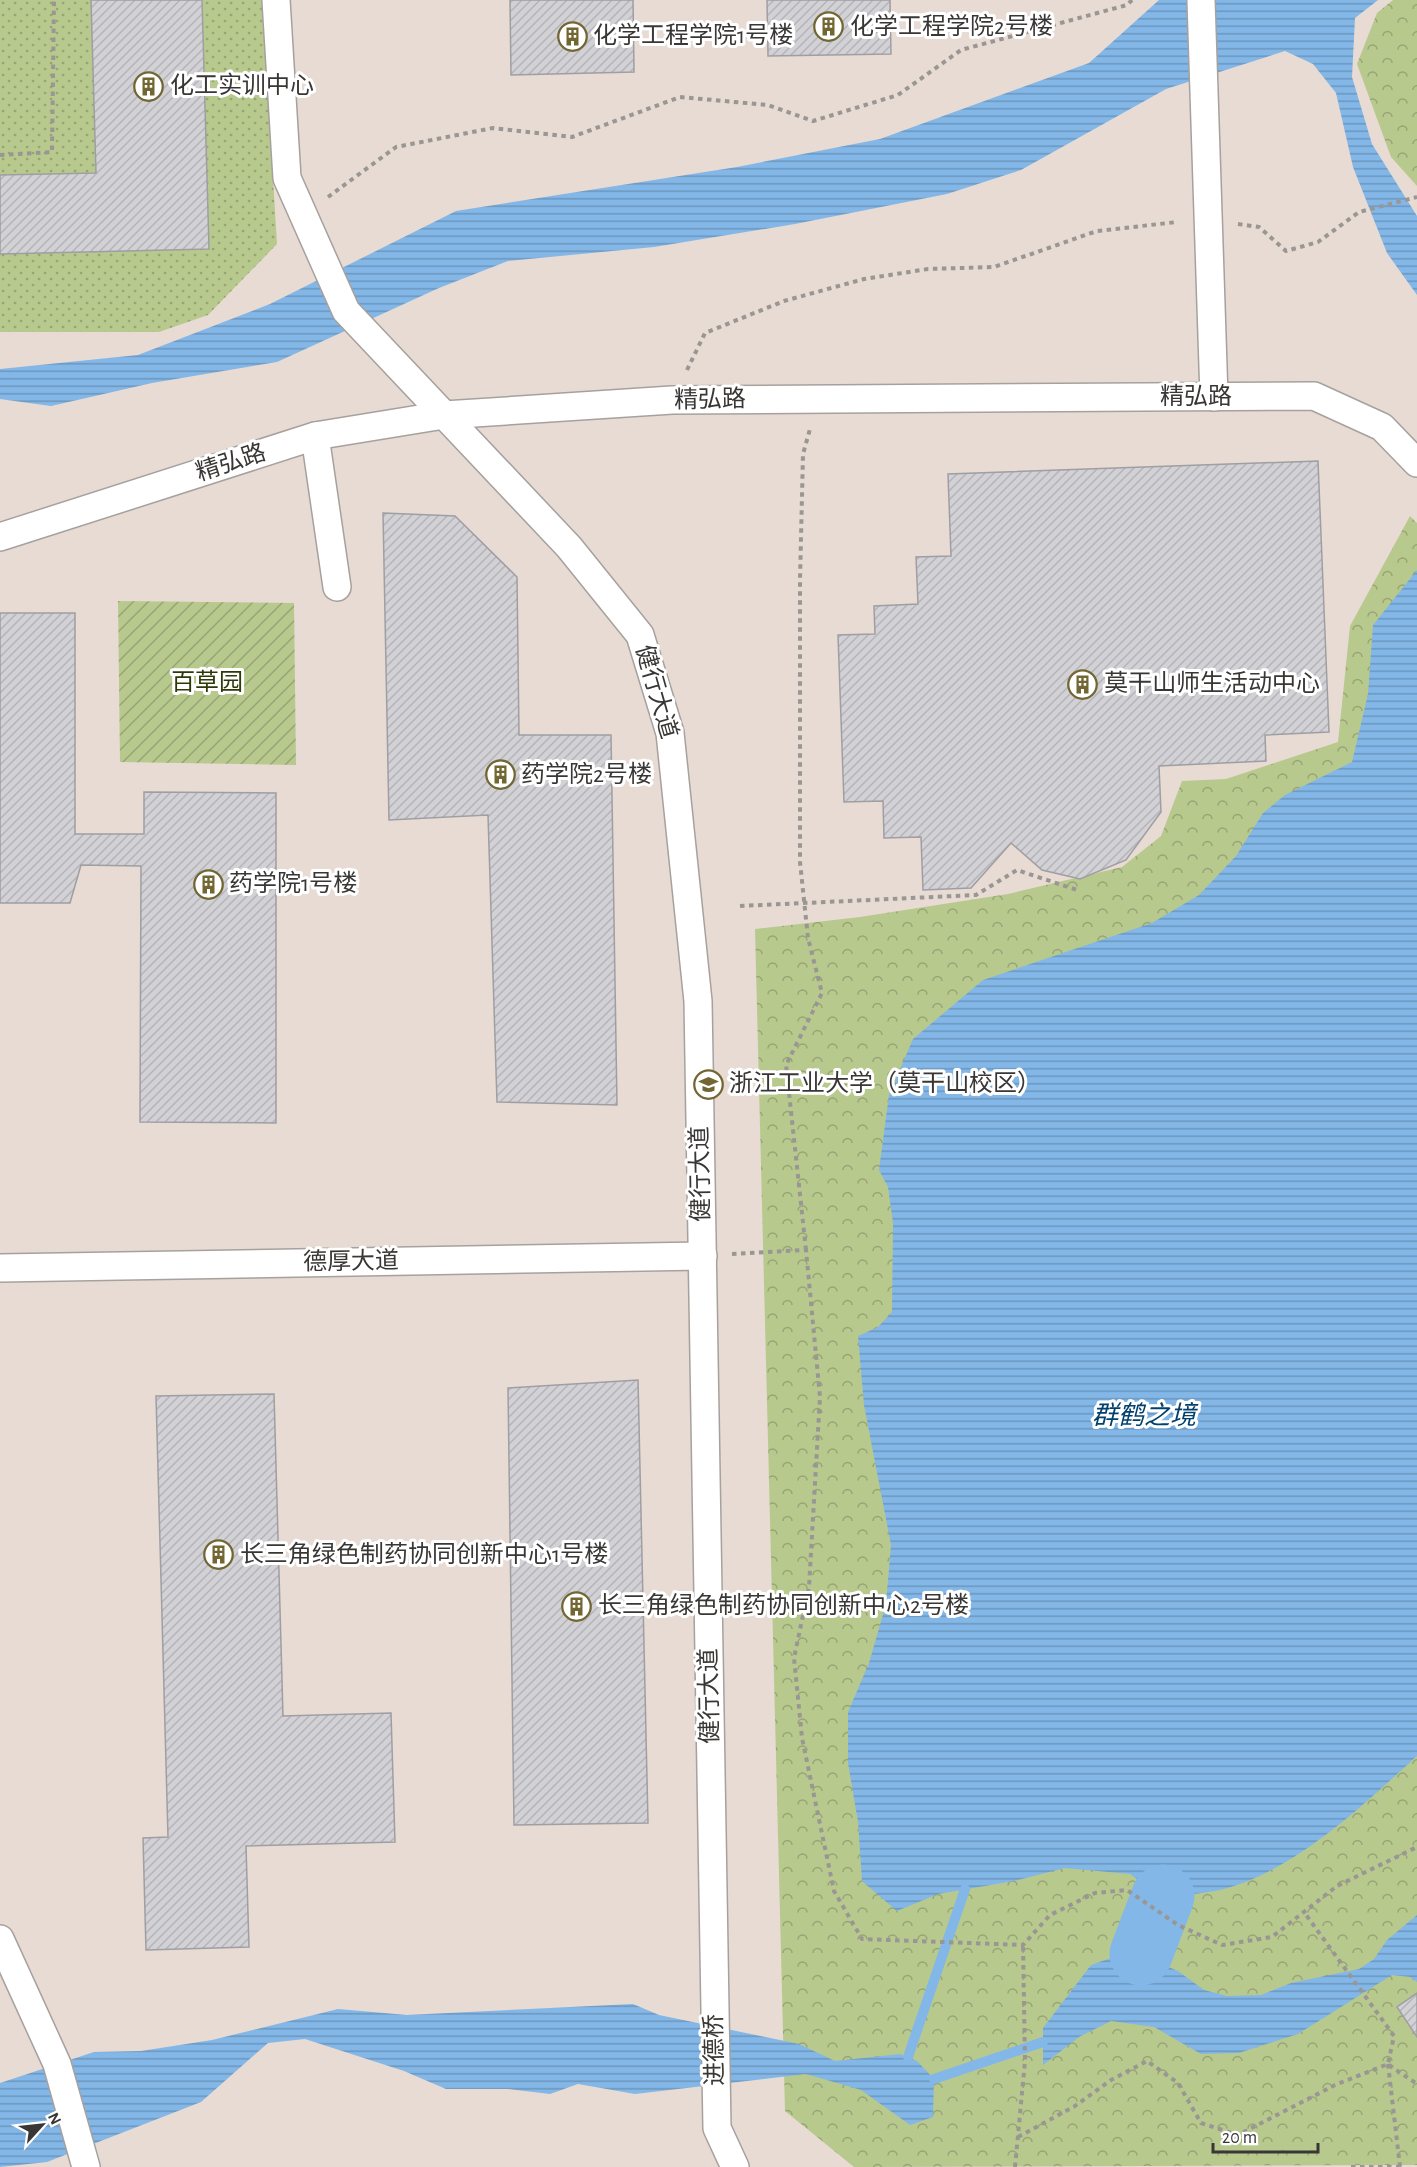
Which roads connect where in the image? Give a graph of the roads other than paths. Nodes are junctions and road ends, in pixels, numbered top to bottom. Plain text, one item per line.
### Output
1 (276, 0) edge
2 (1201, 0) edge
3 (1214, 397) junction
4 (444, 415) junction
5 (315, 436) junction
6 (1417, 463) edge
7 (0, 537) edge
8 (337, 587) dead end
9 (703, 1256) junction
10 (0, 1268) edge
11 (0, 1939) edge
12 (714, 1973) joint
13 (86, 2167) edge
14 (735, 2167) edge

1 - 4 street, 健行大道
2 - 3 street
3 - 4 street, 精弘路
3 - 6 street, 精弘路
4 - 5 street, 精弘路
4 - 9 street, 健行大道
5 - 7 street, 精弘路
5 - 8 street
9 - 10 street, 德厚大道
9 - 12 street, 健行大道
11 - 13 street
12 - 14 street, 进德桥

